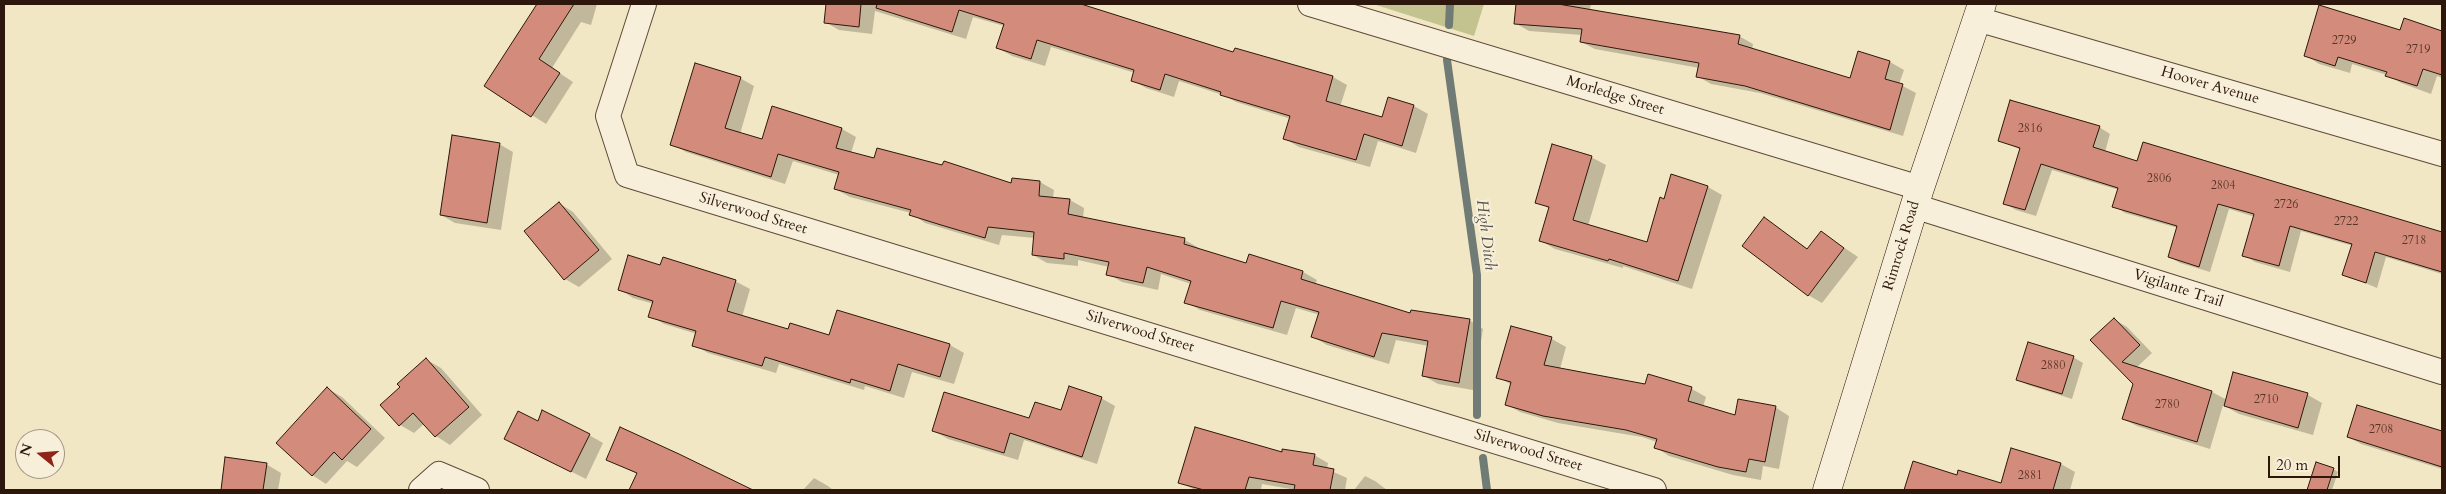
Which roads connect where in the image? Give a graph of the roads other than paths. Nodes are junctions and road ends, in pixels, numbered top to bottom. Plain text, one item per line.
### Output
1 (644, 4) edge
2 (1310, 4) edge
3 (1980, 11) edge
4 (2442, 154) edge
5 (1917, 197) junction
6 (2442, 372) edge
7 (421, 490) edge
8 (477, 490) edge
9 (1654, 490) edge
10 (1827, 490) edge

1 - 9 street, Silverwood Street
2 - 5 street, Morledge Street
3 - 4 street, Hoover Avenue
3 - 5 main road, Rimrock Road
5 - 6 street, Vigilante Trail
5 - 10 main road, Rimrock Road
7 - 8 street

